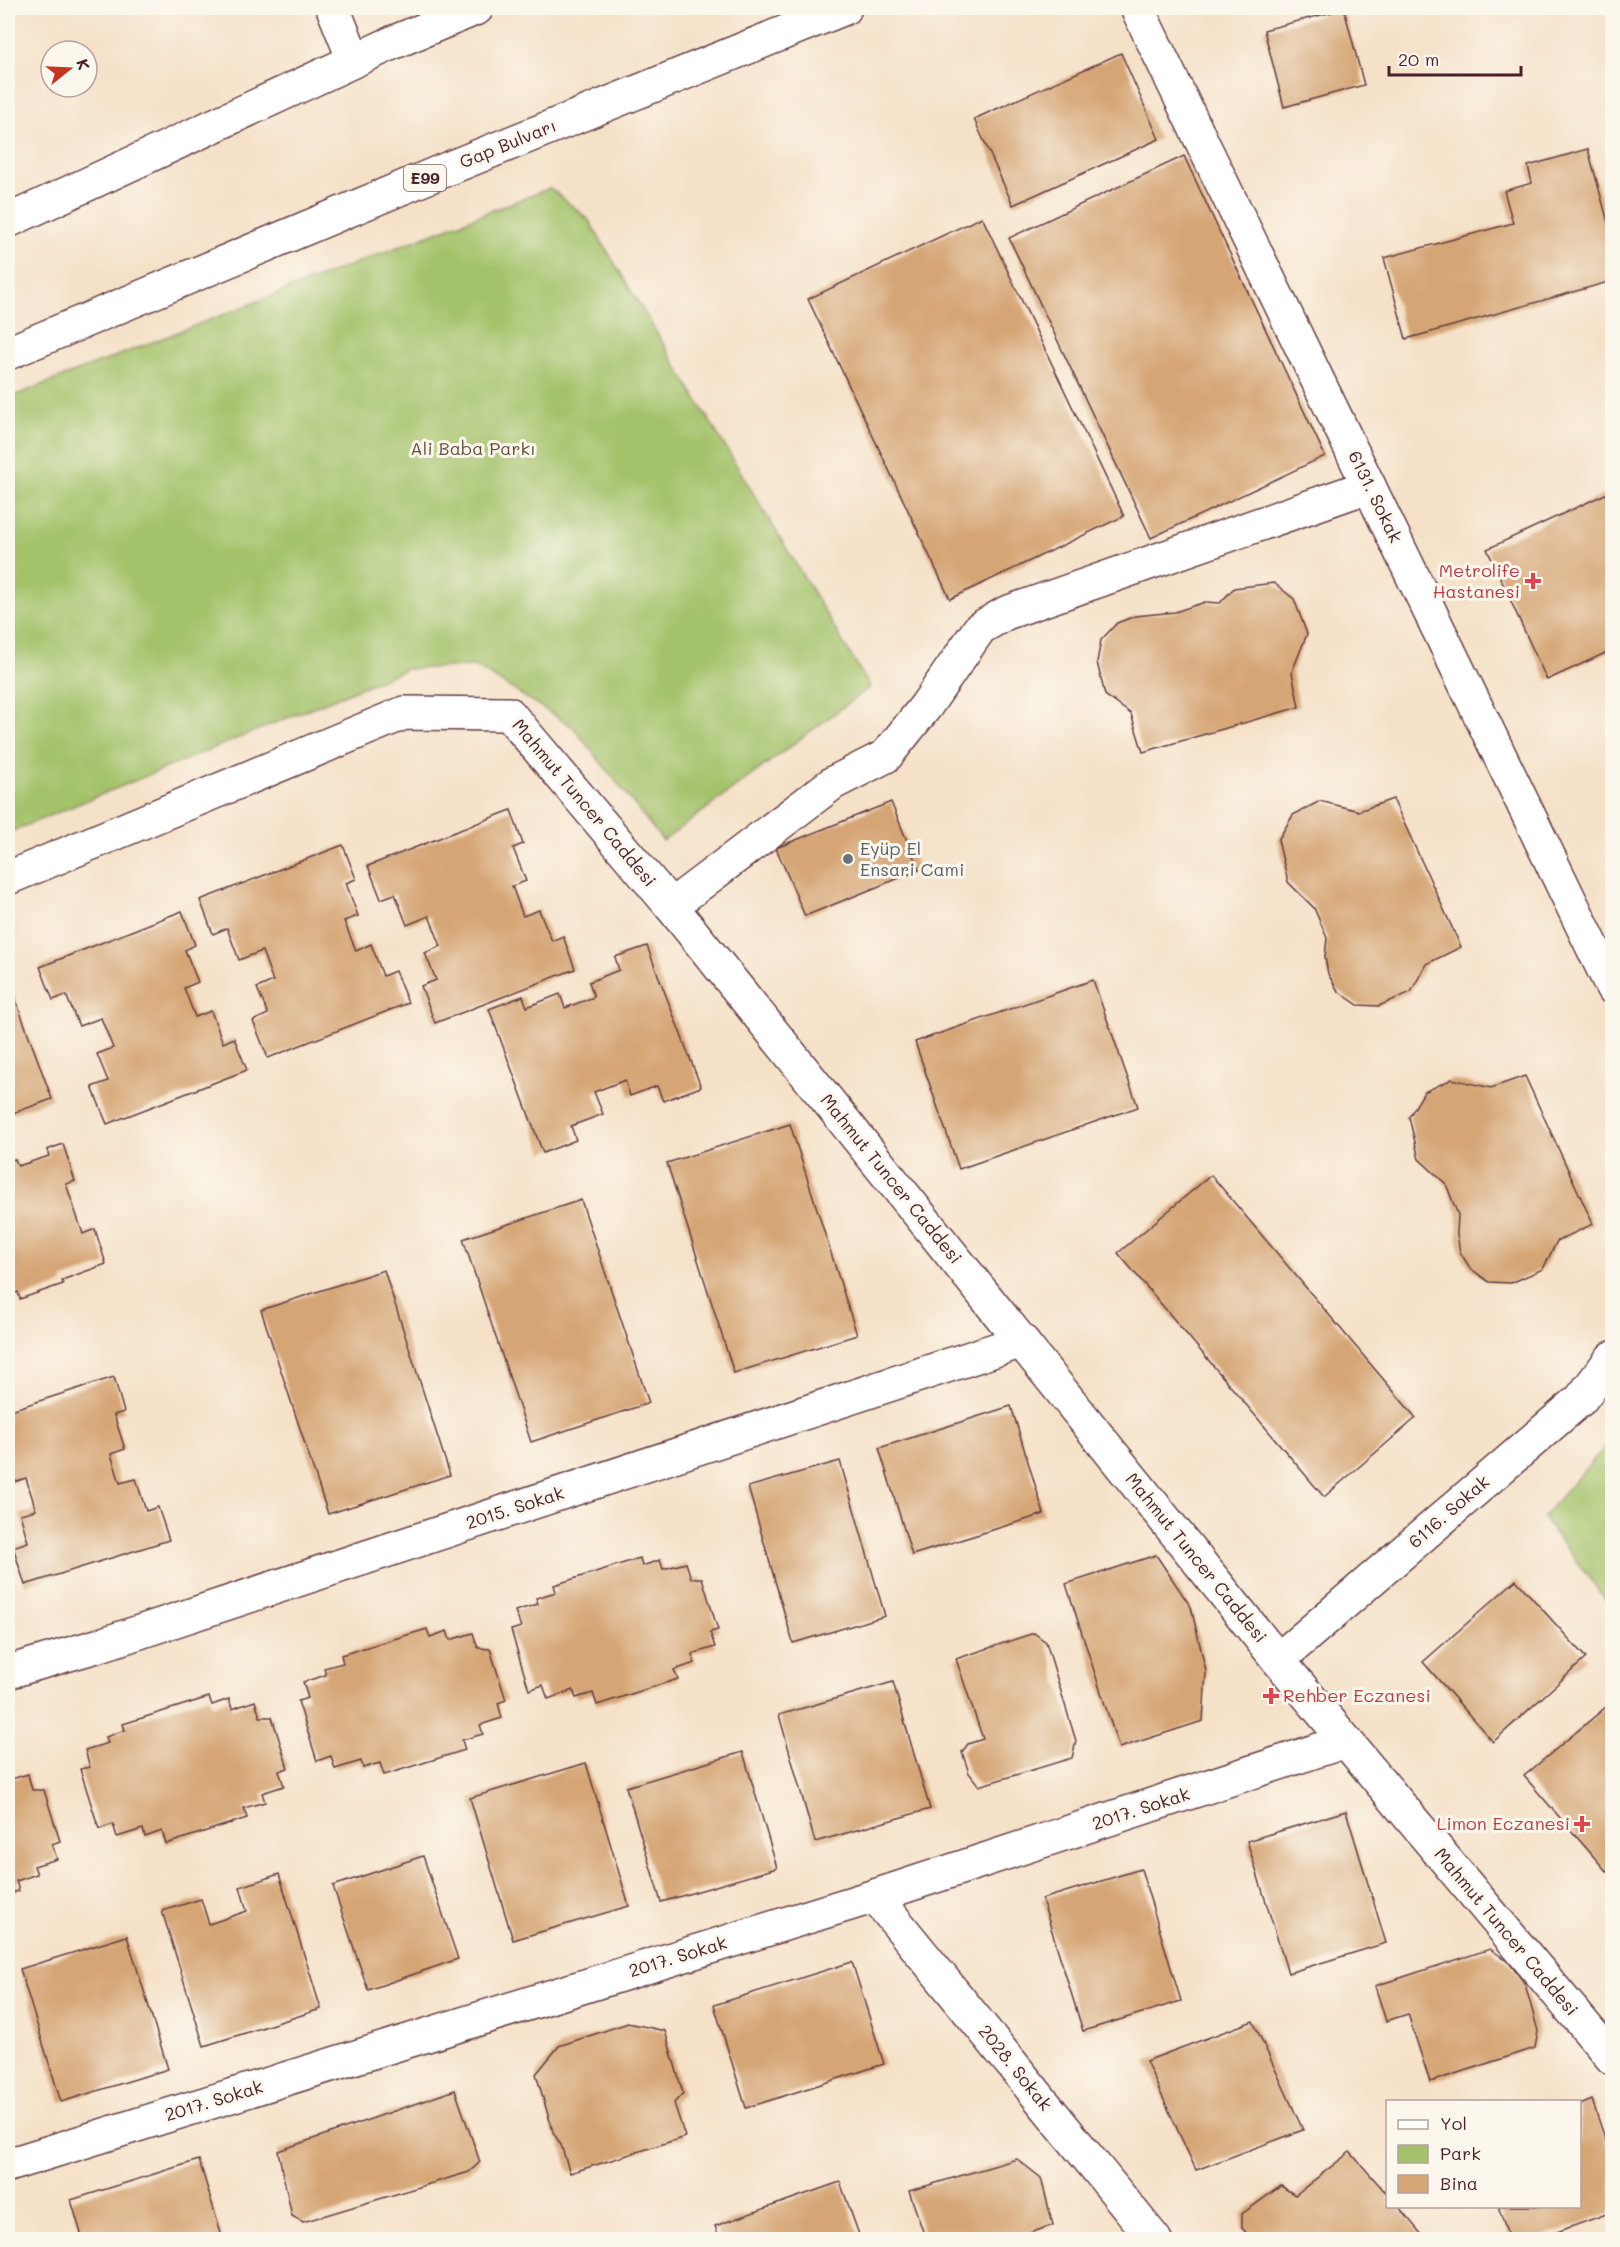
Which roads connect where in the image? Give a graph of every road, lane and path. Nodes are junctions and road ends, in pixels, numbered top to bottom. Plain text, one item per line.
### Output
1 (333, 8) edge
2 (477, 8) edge
3 (845, 8) edge
4 (1137, 8) edge
5 (354, 60) junction
6 (8, 221) edge
7 (8, 353) edge
8 (1369, 486) junction
9 (8, 878) edge
10 (671, 906) junction
11 (1612, 987) edge
12 (1022, 1341) junction
13 (1612, 1358) edge
14 (1278, 1660) junction
15 (8, 1672) edge
16 (1346, 1742) junction
17 (875, 1896) junction
18 (1612, 2058) edge
19 (8, 2164) edge
20 (1155, 2240) edge

1 - 5 main road
2 - 5 main road
3 - 7 main road, Gap Bulvarı / E99
4 - 8 main road, 6131. Sokak
5 - 6 main road
8 - 10 main road
8 - 11 main road, 6131. Sokak
9 - 10 main road, Mahmut Tuncer Caddesi
10 - 12 main road, Mahmut Tuncer Caddesi
12 - 14 main road, Mahmut Tuncer Caddesi
12 - 15 main road, 2015. Sokak
13 - 14 main road, 6116. Sokak
14 - 16 main road, Mahmut Tuncer Caddesi
16 - 17 main road, 2017. Sokak
16 - 18 main road, Mahmut Tuncer Caddesi
17 - 19 main road, 2017. Sokak
17 - 20 main road, 2028. Sokak

